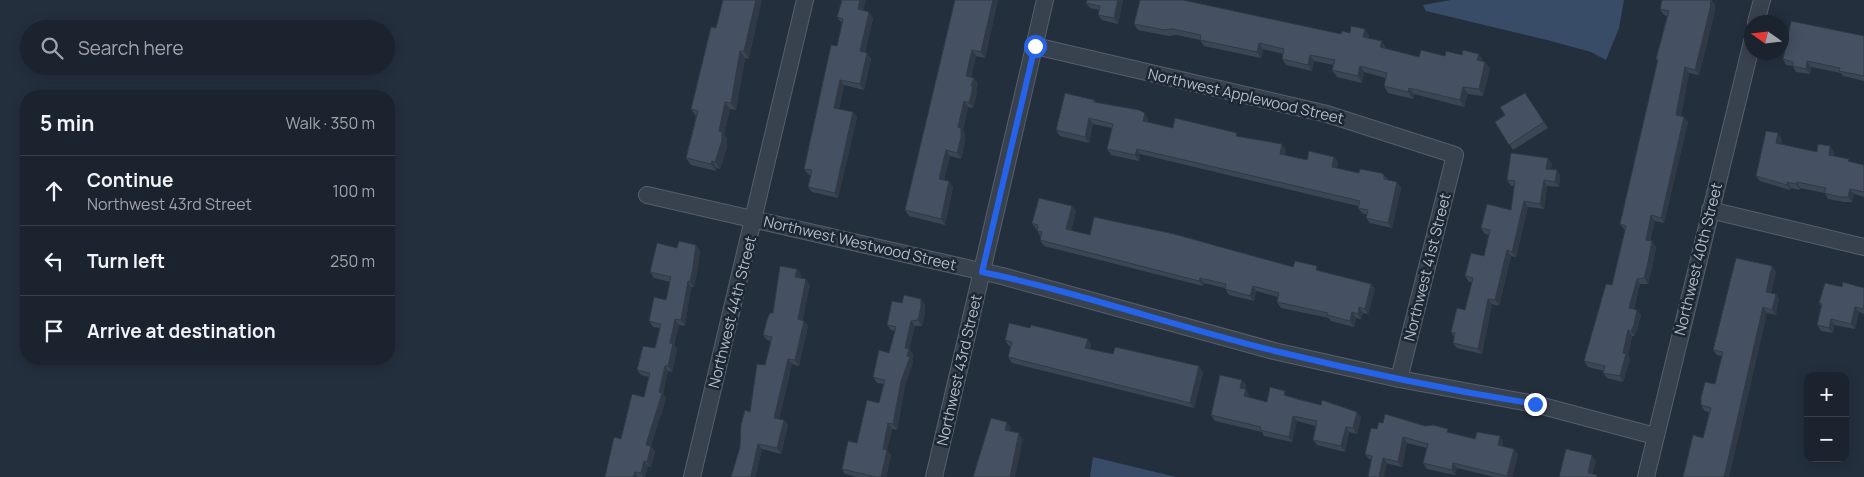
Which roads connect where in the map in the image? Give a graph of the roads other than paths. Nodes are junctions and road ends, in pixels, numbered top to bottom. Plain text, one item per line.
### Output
1 (805, 0) edge
2 (1046, 0) edge
3 (1762, 0) edge
4 (1758, 15) edge
5 (1035, 46) junction
6 (1748, 60) edge
7 (1455, 155) joint
8 (647, 195) dead end
9 (1710, 210) junction
10 (754, 218) junction
11 (1864, 247) edge
12 (982, 272) junction
13 (1399, 379) junction
14 (1656, 436) junction
15 (692, 477) edge
16 (934, 477) edge
17 (1646, 477) edge

1 - 10 street, Northwest 44th Street
2 - 5 street, Northwest 43rd Street
3 - 4 street
5 - 7 street, Northwest Applewood Street
5 - 12 street, Northwest 43rd Street
6 - 9 street, Northwest 40th Street
7 - 13 street, Northwest 41st Street
8 - 10 street, Northwest Westwood Street
9 - 11 street
9 - 14 street, Northwest 40th Street
10 - 12 street, Northwest Westwood Street
10 - 15 street, Northwest 44th Street
12 - 13 street, Northwest Westwood Street
12 - 16 street, Northwest 43rd Street
13 - 14 street, Northwest Westwood Street
14 - 17 street, Northwest 40th Street

